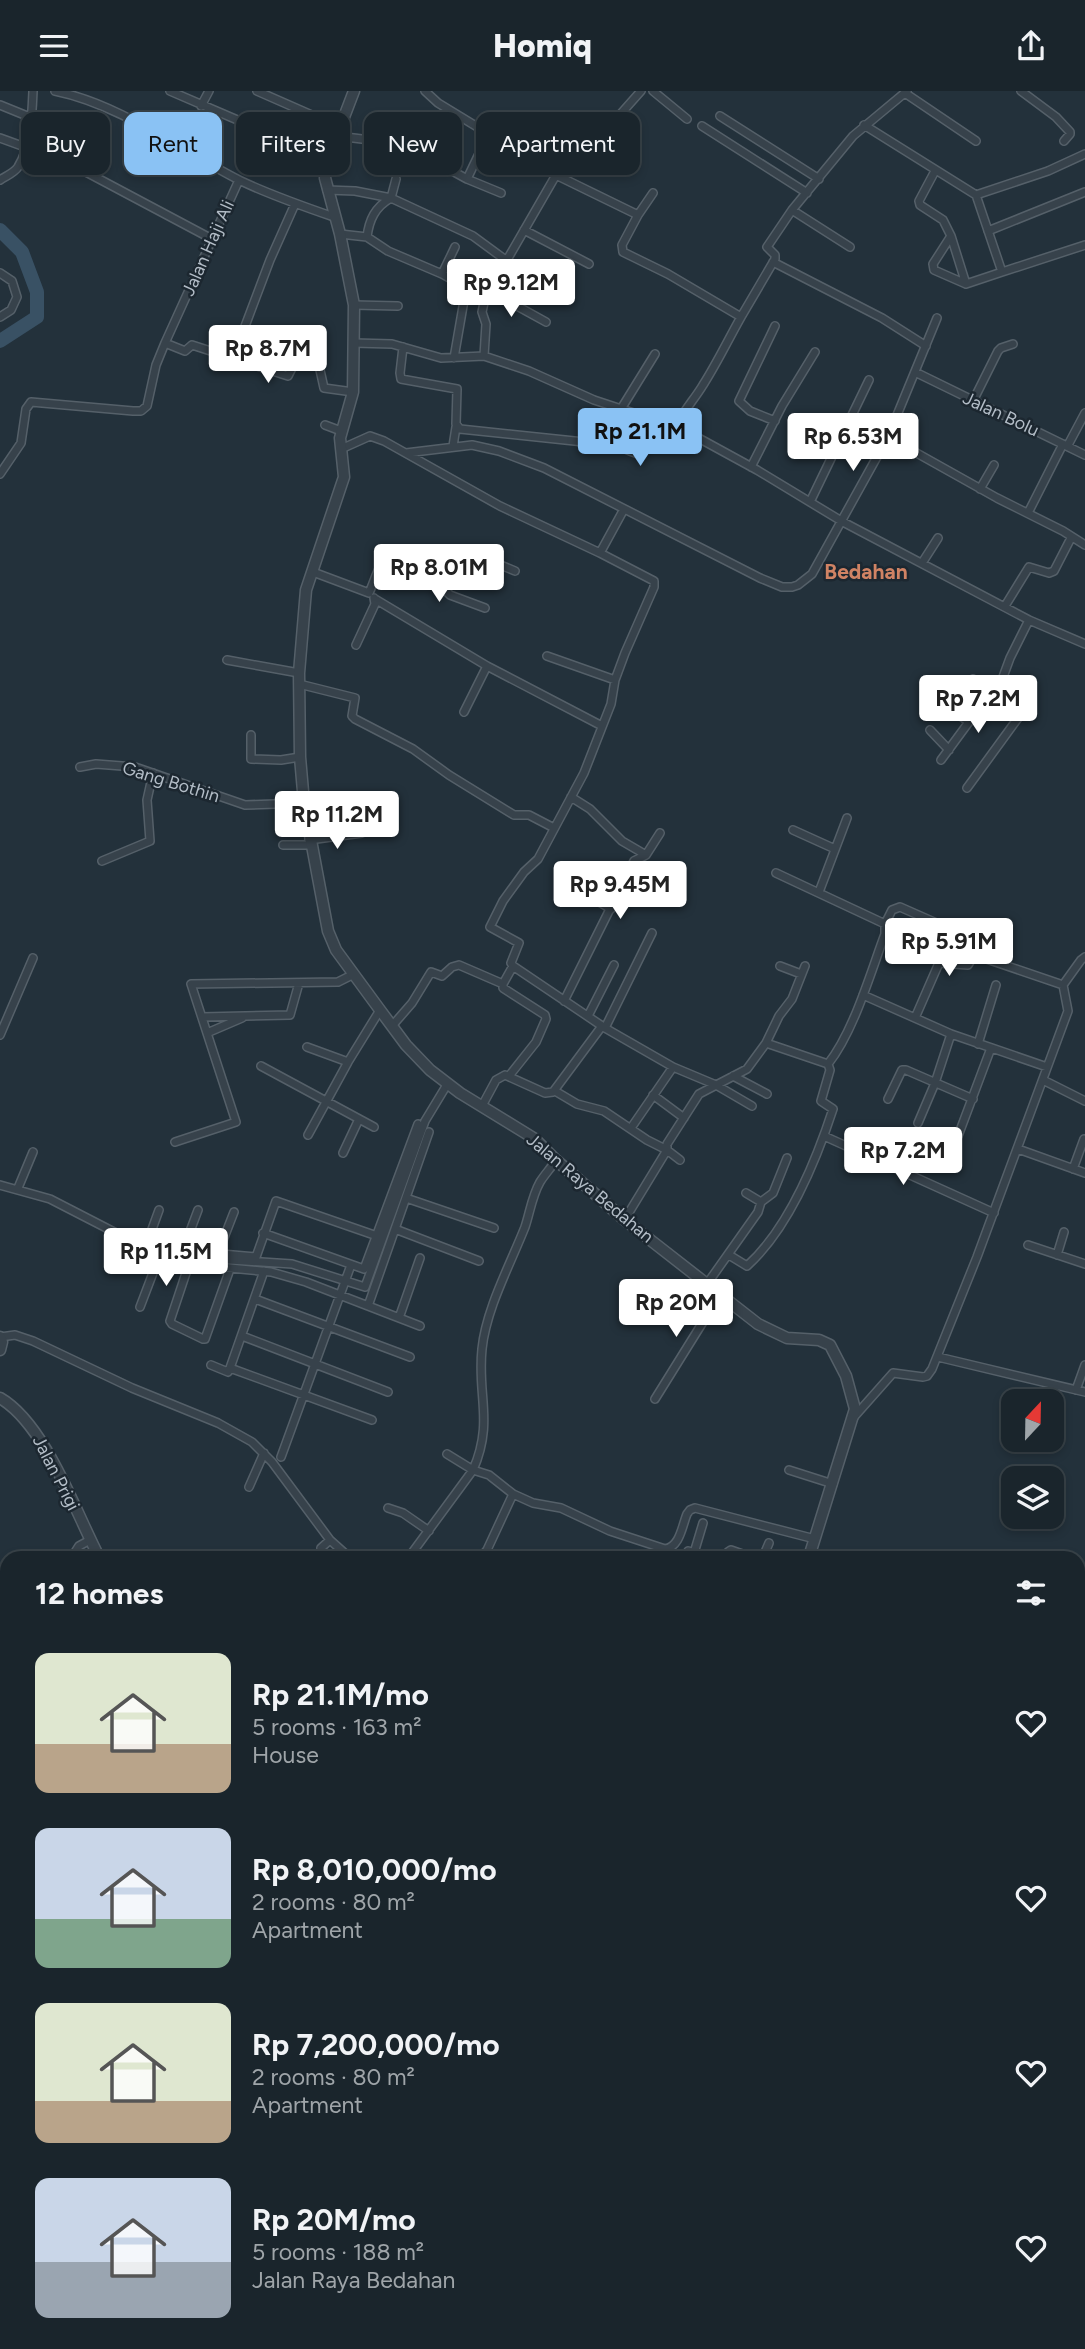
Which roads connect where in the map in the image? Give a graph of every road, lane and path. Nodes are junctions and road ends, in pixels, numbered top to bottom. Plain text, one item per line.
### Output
1 (33, 91) edge
2 (55, 91) edge
3 (170, 91) edge
4 (209, 91) edge
5 (257, 91) edge
6 (425, 91) edge
7 (641, 91) edge
8 (653, 91) edge
9 (890, 91) edge
10 (1021, 91) edge
11 (350, 92) edge
12 (906, 92) edge
13 (896, 98) junction
14 (0, 105) edge
15 (201, 106) junction
16 (32, 112) edge
17 (298, 112) edge
18 (344, 112) edge
19 (622, 112) edge
20 (21, 114) edge
21 (720, 116) dead end
22 (687, 119) dead end
23 (236, 121) edge
24 (864, 125) junction
25 (476, 127) edge
26 (702, 127) dead end
27 (350, 134) edge
28 (0, 138) edge
29 (976, 141) dead end
30 (1064, 141) dead end
31 (21, 146) edge
32 (1085, 154) edge
33 (21, 158) edge
34 (476, 160) edge
35 (935, 171) junction
36 (93, 175) edge
37 (326, 175) edge
38 (556, 175) joint
39 (2, 176) edge
40 (396, 179) dead end
41 (467, 179) junction
42 (819, 179) junction
43 (239, 180) junction
44 (327, 190) junction
45 (1085, 192) edge
46 (653, 193) dead end
47 (807, 193) junction
48 (501, 194) dead end
49 (976, 195) junction
50 (391, 198) junction
51 (295, 204) junction
52 (793, 210) junction
53 (638, 215) junction
54 (334, 217) junction
55 (524, 230) junction
56 (988, 230) junction
57 (340, 235) junction
58 (951, 236) junction
59 (367, 237) junction
60 (212, 239) junction
61 (1085, 245) edge
62 (455, 247) dead end
63 (850, 247) dead end
64 (507, 261) junction
65 (773, 262) junction
66 (589, 264) dead end
67 (1002, 272) junction
68 (0, 273) edge
69 (442, 274) junction
70 (966, 284) junction
71 (467, 289) junction
72 (488, 295) junction
73 (354, 305) junction
74 (398, 306) dead end
75 (0, 309) edge
76 (4, 315) edge
77 (740, 317) junction
78 (937, 319) dead end
79 (547, 322) dead end
80 (775, 326) dead end
81 (165, 343) junction
82 (354, 343) junction
83 (1013, 344) dead end
84 (926, 346) junction
85 (403, 347) junction
86 (815, 352) dead end
87 (655, 354) dead end
88 (484, 356) junction
89 (233, 358) junction
90 (454, 358) junction
91 (917, 373) junction
92 (869, 380) dead end
93 (353, 392) junction
94 (973, 401) junction
95 (621, 409) junction
96 (1085, 412) edge
97 (639, 416) junction
98 (657, 420) junction
99 (775, 421) junction
100 (325, 425) dead end
101 (456, 427) junction
102 (676, 427) junction
103 (341, 431) junction
104 (602, 431) junction
105 (888, 437) junction
106 (1065, 445) junction
107 (453, 446) junction
108 (341, 449) junction
109 (406, 453) junction
110 (1085, 455) edge
111 (994, 465) dead end
112 (751, 467) junction
113 (0, 474) edge
114 (980, 489) junction
115 (810, 502) junction
116 (624, 509) junction
117 (1028, 513) junction
118 (843, 522) junction
119 (938, 538) dead end
120 (1071, 538) junction
121 (1085, 545) edge
122 (600, 552) junction
123 (922, 563) junction
124 (453, 567) junction
125 (514, 571) dead end
126 (313, 572) junction
127 (372, 596) junction
128 (1005, 606) junction
129 (485, 608) dead end
130 (1029, 620) junction
131 (1085, 644) edge
132 (356, 645) dead end
133 (547, 656) dead end
134 (227, 660) dead end
135 (487, 666) junction
136 (299, 679) junction
137 (973, 679) dead end
138 (615, 680) junction
139 (994, 694) junction
140 (949, 708) dead end
141 (464, 712) dead end
142 (970, 722) junction
143 (601, 726) junction
144 (930, 730) dead end
145 (251, 735) dead end
146 (949, 750) junction
147 (300, 757) junction
148 (941, 760) dead end
149 (80, 767) dead end
150 (153, 773) junction
151 (967, 788) dead end
152 (571, 797) junction
153 (304, 803) junction
154 (847, 818) dead end
155 (554, 828) junction
156 (793, 830) dead end
157 (362, 833) dead end
158 (660, 833) dead end
159 (310, 843) junction
160 (283, 845) dead end
161 (835, 849) junction
162 (646, 855) junction
163 (102, 861) dead end
164 (634, 861) junction
165 (776, 873) dead end
166 (678, 882) dead end
167 (574, 887) dead end
168 (819, 892) junction
169 (611, 908) junction
170 (885, 924) junction
171 (652, 933) dead end
172 (972, 954) junction
173 (1085, 957) edge
174 (33, 958) dead end
175 (614, 965) dead end
176 (513, 966) junction
177 (780, 966) dead end
178 (805, 966) dead end
179 (354, 974) junction
180 (801, 974) junction
181 (299, 983) junction
182 (503, 983) junction
183 (996, 985) dead end
184 (1063, 985) junction
185 (863, 995) junction
186 (564, 1001) junction
187 (380, 1010) junction
188 (248, 1016) junction
189 (588, 1016) junction
190 (202, 1017) junction
191 (915, 1018) junction
192 (393, 1026) junction
193 (603, 1027) junction
194 (207, 1033) junction
195 (951, 1034) junction
196 (0, 1035) edge
197 (766, 1043) junction
198 (978, 1044) junction
199 (307, 1047) dead end
200 (991, 1048) junction
201 (348, 1062) junction
202 (828, 1064) junction
203 (261, 1066) dead end
204 (673, 1067) junction
205 (1047, 1067) junction
206 (509, 1076) junction
207 (733, 1076) junction
208 (1043, 1080) junction
209 (448, 1083) junction
210 (935, 1083) junction
211 (716, 1084) junction
212 (555, 1091) junction
213 (767, 1094) dead end
214 (653, 1095) junction
215 (888, 1099) dead end
216 (973, 1099) junction
217 (327, 1100) junction
218 (1085, 1101) edge
219 (482, 1106) junction
220 (751, 1106) dead end
221 (684, 1118) junction
222 (359, 1119) junction
223 (918, 1123) dead end
224 (418, 1124) dead end
225 (374, 1127) dead end
226 (631, 1128) junction
227 (429, 1132) dead end
228 (308, 1136) dead end
229 (824, 1136) junction
230 (958, 1136) dead end
231 (1084, 1139) edge
232 (175, 1142) dead end
233 (1018, 1149) junction
234 (667, 1150) junction
235 (33, 1152) dead end
236 (343, 1153) dead end
237 (787, 1158) dead end
238 (556, 1160) junction
239 (680, 1160) dead end
240 (1073, 1169) junction
241 (1085, 1173) edge
242 (0, 1185) edge
243 (18, 1188) junction
244 (746, 1193) dead end
245 (406, 1198) junction
246 (761, 1202) junction
247 (159, 1210) dead end
248 (198, 1210) dead end
249 (234, 1212) dead end
250 (994, 1213) junction
251 (625, 1219) junction
252 (494, 1228) dead end
253 (395, 1229) junction
254 (1064, 1232) dead end
255 (264, 1233) junction
256 (377, 1236) junction
257 (1028, 1245) dead end
258 (183, 1250) junction
259 (218, 1253) junction
260 (729, 1255) junction
261 (1057, 1255) junction
262 (420, 1258) dead end
263 (479, 1261) dead end
264 (1085, 1263) edge
265 (189, 1264) junction
266 (351, 1265) junction
267 (230, 1269) junction
268 (264, 1272) junction
269 (345, 1282) junction
270 (707, 1284) junction
271 (721, 1293) junction
272 (340, 1295) junction
273 (255, 1299) junction
274 (368, 1306) junction
275 (140, 1307) dead end
276 (399, 1318) junction
277 (420, 1326) dead end
278 (329, 1327) junction
279 (242, 1336) junction
280 (0, 1337) edge
281 (0, 1350) edge
282 (410, 1357) dead end
283 (938, 1357) junction
284 (315, 1364) junction
285 (211, 1365) dead end
286 (1085, 1365) edge
287 (230, 1368) junction
288 (1076, 1390) junction
289 (388, 1392) dead end
290 (1085, 1392) edge
291 (303, 1395) junction
292 (655, 1399) dead end
293 (1, 1401) edge
294 (854, 1418) junction
295 (372, 1420) dead end
296 (264, 1453) junction
297 (447, 1454) dead end
298 (281, 1457) dead end
299 (473, 1470) junction
300 (789, 1470) dead end
301 (832, 1484) junction
302 (250, 1486) dead end
303 (513, 1494) junction
304 (388, 1508) dead end
305 (703, 1523) dead end
306 (429, 1531) junction
307 (815, 1539) junction
308 (90, 1540) junction
309 (330, 1540) junction
310 (769, 1543) dead end
311 (321, 1548) dead end
312 (76, 1551) edge
313 (96, 1551) edge
314 (342, 1551) edge
315 (414, 1551) edge
316 (486, 1551) edge
317 (691, 1551) edge
318 (766, 1551) edge
319 (811, 1551) edge

1 - 16 street
2 - 43 street
3 - 15 street
4 - 15 street
5 - 17 street
6 - 25 street
7 - 19 street
8 - 22 street
9 - 13 street
10 - 30 street
11 - 18 street, Jalan Raya Bedahan
12 - 13 street
12 - 29 street
13 - 24 street
14 - 20 street
15 - 23 street
21 - 42 street
24 - 35 street
24 - 42 street
26 - 47 street
27 - 41 street
28 - 31 street
32 - 49 street
33 - 39 street
34 - 41 street
35 - 49 street
35 - 58 street
36 - 60 street
37 - 44 street, Jalan Raya Bedahan
38 - 53 street
38 - 55 street
40 - 50 street
41 - 48 street
42 - 47 street
43 - 51 street
43 - 60 street, Jalan Haji Ali
44 - 50 street
44 - 54 street, Jalan Raya Bedahan
45 - 56 street
46 - 53 street
47 - 52 street
49 - 56 street
50 - 59 street
50 - 64 street
51 - 54 street
51 - 89 street
52 - 63 street
52 - 65 street
53 - 77 street
54 - 57 street, Jalan Raya Bedahan
55 - 64 street
55 - 66 street
56 - 67 street
57 - 59 street
57 - 73 street, Jalan Raya Bedahan
58 - 70 street
58 - 70 street
59 - 69 street
60 - 81 street, Jalan Haji Ali
61 - 67 street
62 - 69 street
64 - 72 street
65 - 77 street
65 - 84 street
67 - 70 street
68 - 76 street
69 - 71 street
71 - 72 street
71 - 90 street
72 - 79 street
72 - 88 street
73 - 74 street
73 - 82 street, Jalan Raya Bedahan
75 - 76 street
77 - 102 street
78 - 84 street
80 - 99 street
81 - 89 street
81 - 113 street, Jalan Haji Ali
82 - 85 street
82 - 93 street, Jalan Raya Bedahan
83 - 94 street
84 - 91 street
85 - 90 street
85 - 101 street
86 - 99 street
87 - 95 street
88 - 90 street
88 - 95 street
89 - 93 street
91 - 94 street, Jalan Bolu
91 - 105 street
92 - 115 street
93 - 103 street, Jalan Raya Bedahan
94 - 106 street, Jalan Bolu
95 - 97 street
96 - 106 street
97 - 98 street
97 - 104 street
98 - 102 street
98 - 104 street
99 - 112 street
100 - 103 street
101 - 104 street
101 - 107 street
102 - 112 street
103 - 108 street, Jalan Raya Bedahan
105 - 114 street
105 - 118 street
106 - 110 street, Jalan Bolu
106 - 117 street
107 - 109 street
107 - 116 street
108 - 109 street
108 - 126 street, Jalan Raya Bedahan
109 - 122 street
111 - 114 street
112 - 115 street
114 - 117 street
115 - 118 street
116 - 118 street
116 - 122 street
117 - 120 street
118 - 123 street
119 - 123 street
120 - 121 street
120 - 128 street
122 - 138 street
123 - 128 street
124 - 125 street
124 - 127 street
124 - 129 street
126 - 127 street
126 - 136 street, Jalan Raya Bedahan
127 - 132 street
127 - 135 street
128 - 130 street
130 - 131 street
130 - 139 street
133 - 138 street
134 - 136 street
135 - 141 street
135 - 143 street
136 - 147 street, Jalan Raya Bedahan
136 - 155 street
137 - 139 street
138 - 143 street
139 - 142 street
139 - 151 street
140 - 142 street
142 - 146 street
143 - 152 street
144 - 146 street
145 - 147 street
146 - 148 street
147 - 153 street, Jalan Raya Bedahan
149 - 150 street, Gang Bothin
150 - 153 street, Gang Bothin
150 - 163 street
152 - 155 street
152 - 162 street
153 - 159 street, Jalan Raya Bedahan
154 - 161 street
155 - 176 street
156 - 161 street
157 - 159 street
158 - 162 street
159 - 160 street
159 - 179 street, Jalan Raya Bedahan
161 - 168 street
162 - 164 street
164 - 166 street
164 - 169 street
165 - 168 street
167 - 169 street
168 - 170 street
169 - 186 street
170 - 172 street
170 - 185 street
171 - 193 street
172 - 184 street
172 - 191 street
173 - 184 street
174 - 196 street
175 - 189 street
176 - 182 street
176 - 186 street
177 - 180 street
178 - 180 street
179 - 181 street
179 - 187 street, Jalan Raya Bedahan
180 - 197 street
181 - 188 street
181 - 190 street
182 - 192 street
182 - 206 street
183 - 198 street
184 - 205 street
185 - 191 street
185 - 202 street
186 - 189 street
187 - 192 street, Jalan Raya Bedahan
187 - 201 street
188 - 190 street
188 - 194 street
189 - 193 street
190 - 194 street
191 - 195 street
192 - 209 street, Jalan Raya Bedahan
193 - 204 street
193 - 212 street
194 - 232 street
195 - 198 street
195 - 210 street
197 - 202 street
197 - 207 street
198 - 200 street
199 - 201 street
200 - 205 street
200 - 216 street
201 - 217 street
202 - 229 street
203 - 217 street
204 - 211 street
204 - 214 street
205 - 208 street
206 - 212 street
206 - 219 street
207 - 211 street
207 - 213 street
208 - 218 street
208 - 233 street
209 - 219 street, Jalan Raya Bedahan
209 - 269 street
210 - 215 street
210 - 216 street
210 - 223 street
211 - 220 street
211 - 221 street
212 - 226 street
214 - 221 street
214 - 226 street
216 - 230 street
217 - 222 street
217 - 228 street
219 - 238 street, Jalan Raya Bedahan
221 - 234 street
222 - 225 street
222 - 236 street
224 - 256 street
226 - 234 street
227 - 245 street
229 - 250 street
229 - 260 street
231 - 240 street
233 - 240 street
233 - 250 street
234 - 239 street
234 - 251 street
235 - 243 street
237 - 246 street
238 - 251 street, Jalan Raya Bedahan
238 - 299 street
240 - 241 street
242 - 243 street
243 - 269 street
244 - 246 street
245 - 252 street
245 - 253 street
246 - 260 street
247 - 258 street
248 - 258 street
249 - 259 street
250 - 283 street
251 - 270 street, Jalan Raya Bedahan
253 - 263 street
253 - 274 street
254 - 261 street
255 - 256 street
255 - 259 street
255 - 266 street
256 - 266 street
257 - 261 street
258 - 259 street
260 - 270 street
261 - 264 street
262 - 276 street
265 - 267 street
265 - 267 street
265 - 275 street
266 - 269 street
267 - 268 street
268 - 272 street
268 - 273 street
269 - 272 street
270 - 271 street, Jalan Raya Bedahan
271 - 292 street
271 - 294 street, Jalan Raya Bedahan
272 - 274 street
272 - 278 street
273 - 278 street
273 - 279 street
274 - 276 street
276 - 277 street
278 - 282 street
278 - 284 street
279 - 284 street
279 - 287 street
280 - 281 street
280 - 296 street
283 - 288 street
283 - 294 street
284 - 289 street
284 - 291 street
285 - 287 street
286 - 288 street
287 - 291 street
288 - 290 street
291 - 295 street
291 - 298 street
293 - 308 street, Jalan Prigi
294 - 301 street, Jalan Raya Bedahan
296 - 302 street
296 - 309 street
297 - 299 street
299 - 303 street
299 - 306 street
300 - 301 street
301 - 307 street, Jalan Raya Bedahan
303 - 307 street
303 - 316 street
304 - 306 street
305 - 317 street
306 - 315 street
307 - 319 street, Jalan Raya Bedahan
308 - 312 street
308 - 313 street, Jalan Prigi
309 - 311 street
309 - 314 street
310 - 318 street

